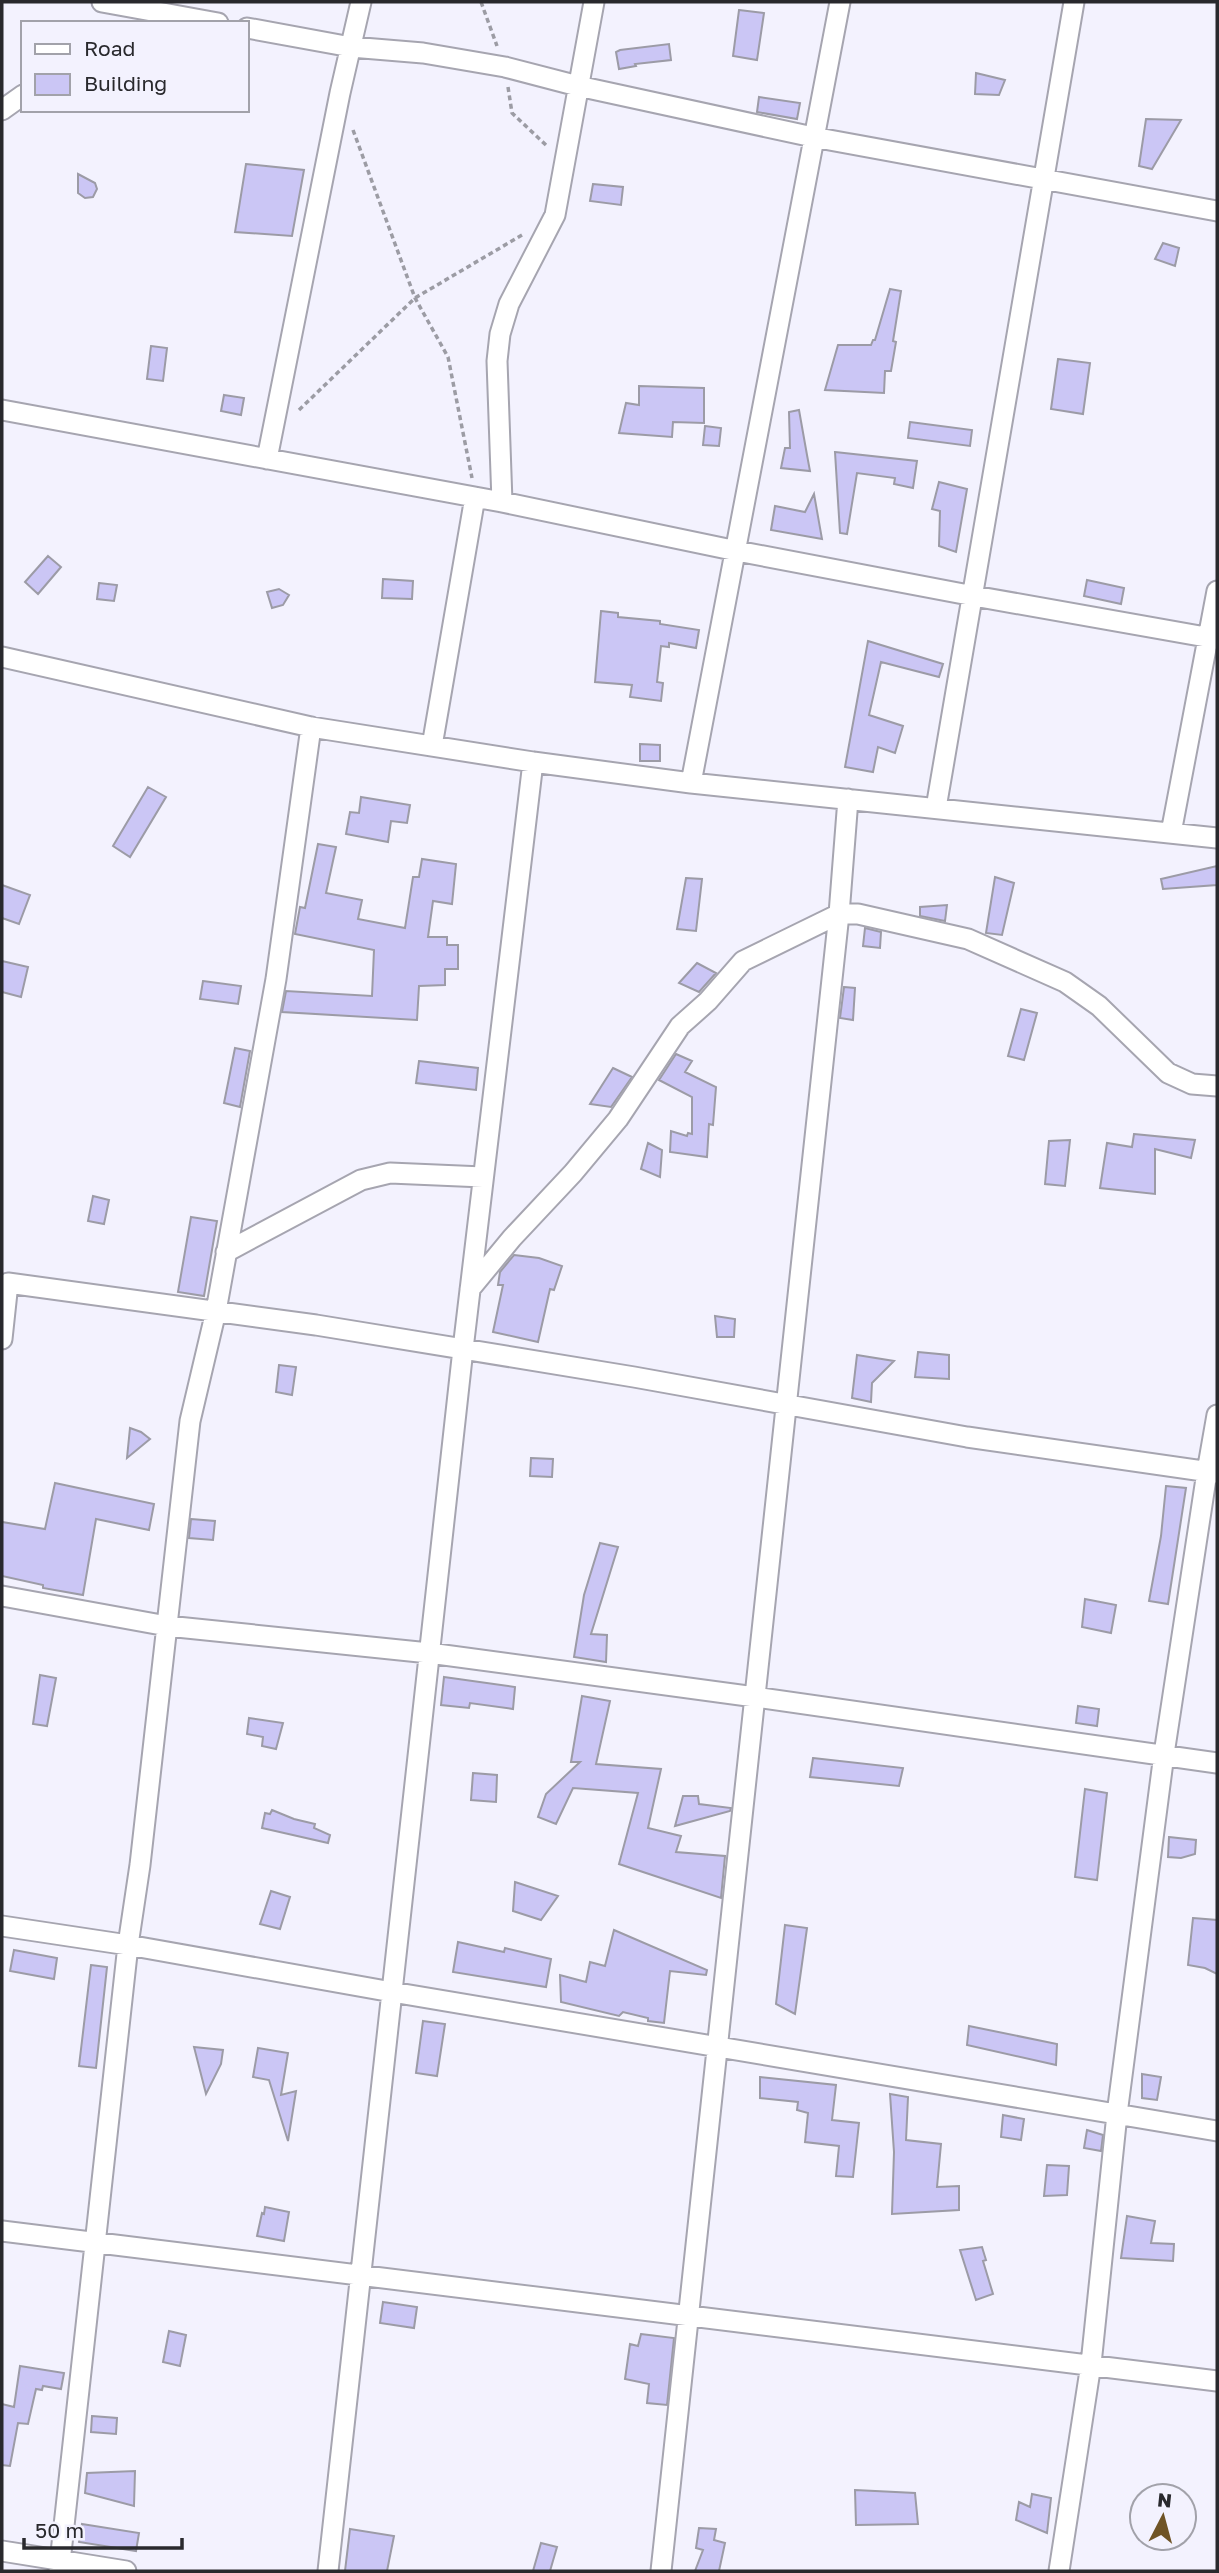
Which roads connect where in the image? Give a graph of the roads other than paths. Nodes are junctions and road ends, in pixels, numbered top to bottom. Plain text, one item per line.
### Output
1 (102, 2) edge
2 (361, 2) edge
3 (594, 2) edge
4 (840, 2) edge
5 (1074, 2) edge
6 (145, 10) junction
7 (129, 21) edge
8 (207, 21) edge
9 (248, 28) edge
10 (351, 47) junction
11 (578, 86) junction
12 (21, 96) edge
13 (2, 110) edge
14 (813, 137) junction
15 (1044, 178) junction
16 (1217, 211) edge
17 (2, 410) edge
18 (267, 459) junction
19 (475, 497) junction
20 (502, 502) junction
21 (737, 551) junction
22 (1217, 591) edge
23 (974, 596) junction
24 (1213, 638) edge
25 (2, 657) edge
26 (311, 727) junction
27 (432, 746) junction
28 (533, 762) junction
29 (691, 783) junction
30 (848, 799) junction
31 (936, 808) junction
32 (1171, 833) junction
33 (1217, 838) edge
34 (839, 914) junction
35 (1217, 1086) edge
36 (483, 1177) junction
37 (226, 1252) junction
38 (5, 1282) edge
39 (470, 1289) junction
40 (216, 1311) junction
41 (2, 1339) edge
42 (463, 1349) junction
43 (787, 1405) junction
44 (1217, 1415) edge
45 (1212, 1472) edge
46 (2, 1596) edge
47 (167, 1626) junction
48 (429, 1653) junction
49 (755, 1696) junction
50 (1164, 1754) junction
51 (1217, 1763) edge
52 (2, 1926) edge
53 (128, 1945) junction
54 (392, 1992) junction
55 (718, 2046) junction
56 (1116, 2114) junction
57 (1217, 2131) edge
58 (2, 2231) edge
59 (95, 2244) junction
60 (360, 2276) junction
61 (689, 2315) junction
62 (1091, 2364) junction
63 (1217, 2381) edge
64 (2, 2551) edge
65 (59, 2566) edge
66 (125, 2571) edge
67 (328, 2571) edge
68 (661, 2571) edge
69 (1059, 2571) edge

1 - 6 street
2 - 10 street
3 - 11 street
4 - 14 street
5 - 15 street
6 - 7 street
6 - 8 street
9 - 10 street
10 - 11 street
10 - 18 street
11 - 14 street
11 - 20 street
12 - 13 street
14 - 15 street
14 - 21 street
15 - 16 street
15 - 23 street
17 - 18 street
18 - 19 street
19 - 20 street
19 - 27 street
20 - 21 street
21 - 23 street
21 - 29 street
22 - 24 street
23 - 24 street
23 - 31 street
24 - 32 street
25 - 26 street
26 - 27 street
26 - 37 street
27 - 28 street
28 - 29 street
28 - 36 street
29 - 30 street
30 - 31 street
30 - 34 street
31 - 32 street
32 - 33 street
34 - 35 street
34 - 39 street
34 - 43 street
36 - 37 street
36 - 39 street
37 - 40 street
38 - 40 street
38 - 41 street
39 - 42 street
40 - 42 street
40 - 47 street
42 - 43 street
42 - 48 street
43 - 45 street
43 - 49 street
44 - 45 street
45 - 50 street
46 - 47 street
47 - 48 street
47 - 53 street
48 - 49 street
48 - 54 street
49 - 50 street
49 - 55 street
50 - 51 street
50 - 56 street
52 - 53 street
53 - 54 street
53 - 59 street
54 - 55 street
54 - 60 street
55 - 56 street
55 - 61 street
56 - 57 street
56 - 62 street
58 - 59 street
59 - 60 street
59 - 65 street
60 - 61 street
60 - 67 street
61 - 62 street
61 - 68 street
62 - 63 street
62 - 69 street
64 - 65 street
65 - 66 street

